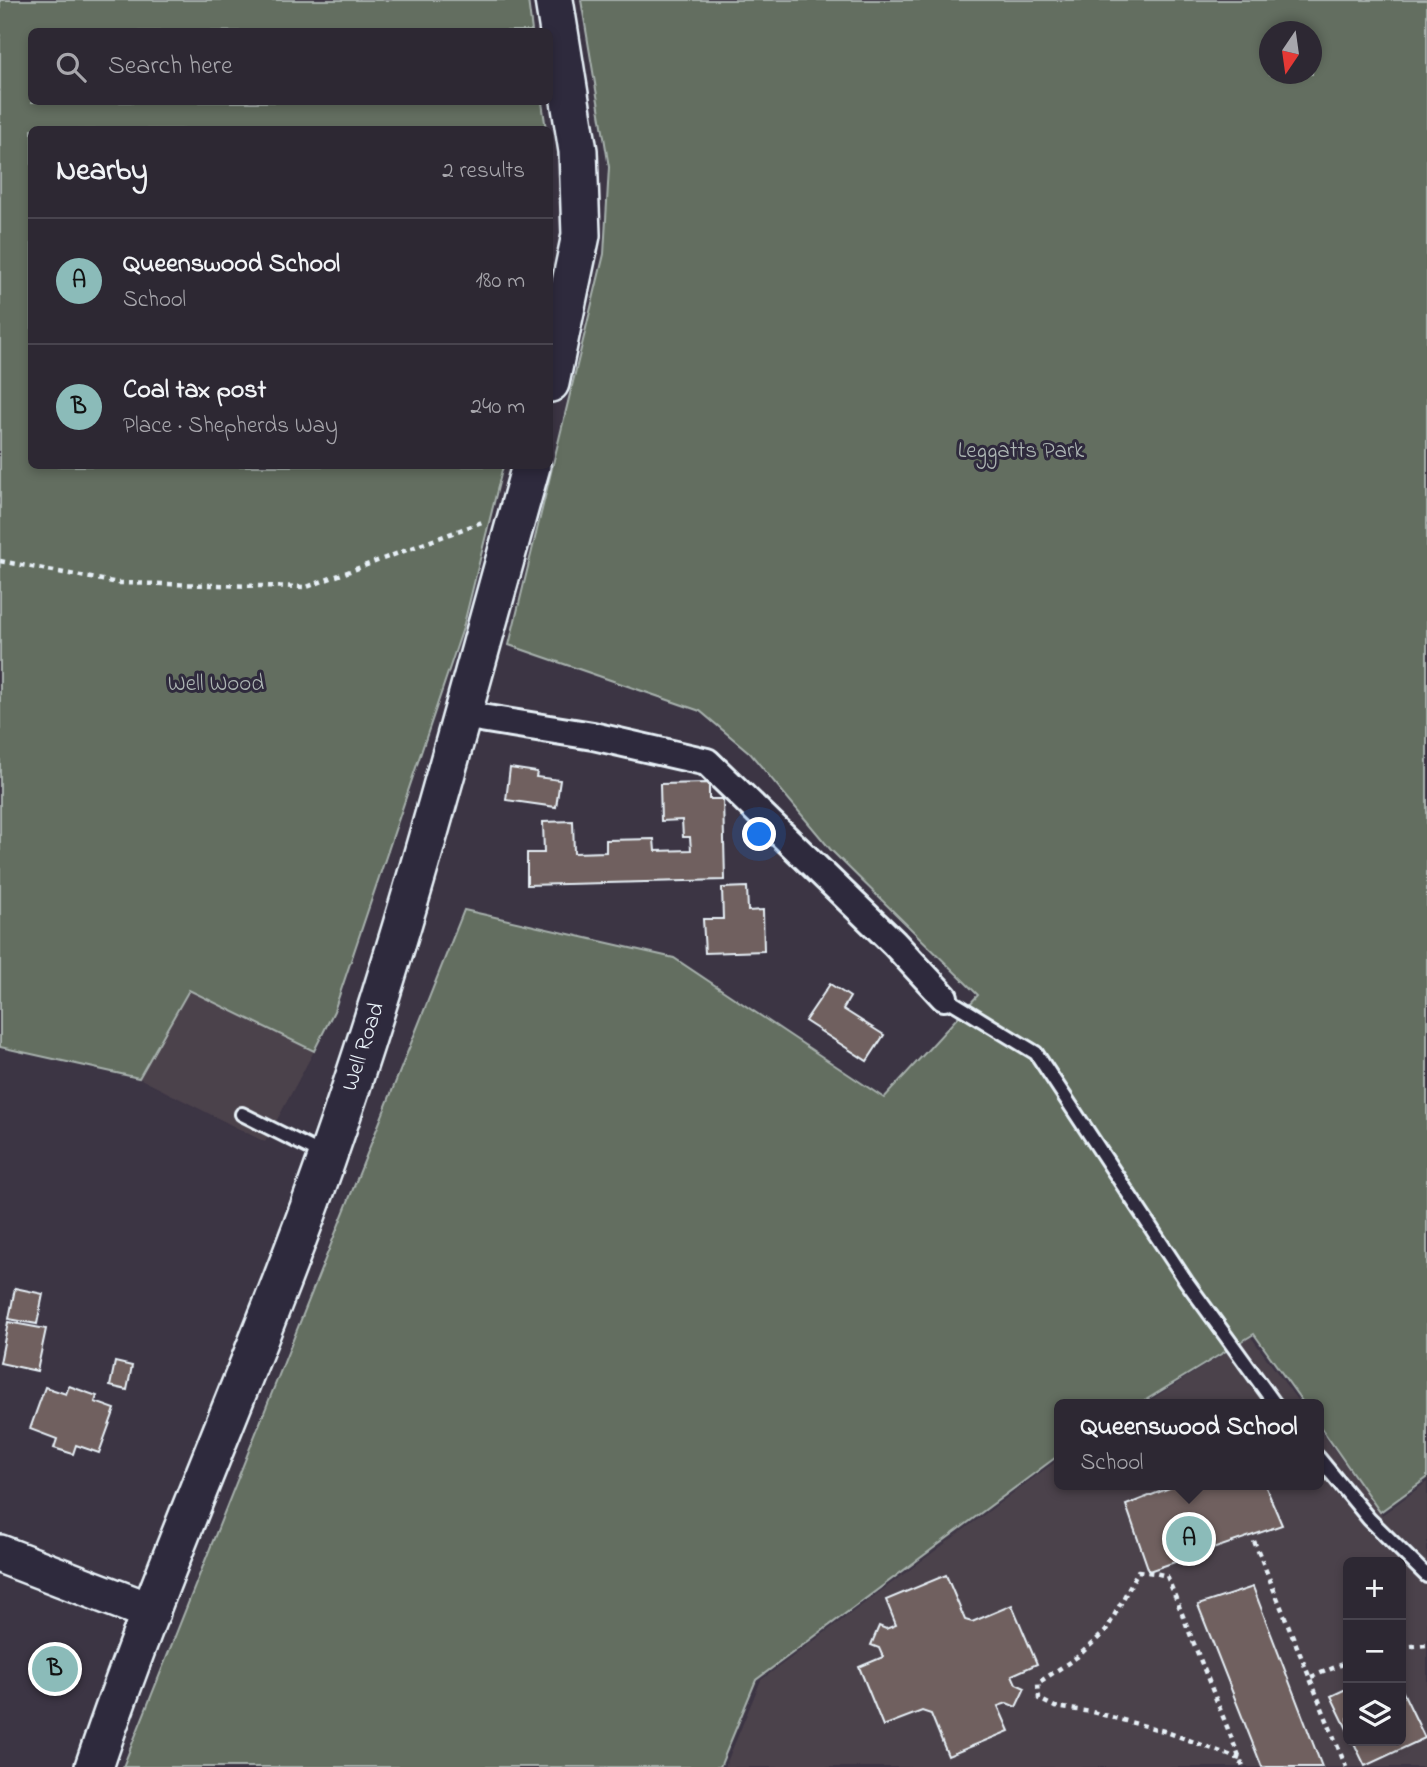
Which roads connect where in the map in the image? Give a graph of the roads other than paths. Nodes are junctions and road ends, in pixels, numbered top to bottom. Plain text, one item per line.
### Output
1 (554, 0) edge
2 (553, 369) edge
3 (530, 469) edge
4 (462, 715) junction
5 (944, 997) joint
6 (242, 1114) dead end
7 (328, 1157) junction
8 (1271, 1399) edge
9 (1324, 1464) edge
10 (0, 1553) edge
11 (1427, 1576) edge
12 (150, 1612) junction
13 (94, 1767) edge

1 - 2 street
3 - 4 street, Well Road
4 - 5 street
4 - 7 street, Well Road
5 - 8 lane
6 - 7 lane
7 - 12 street, Well Road
9 - 11 lane
10 - 12 street
12 - 13 street, Well Road

